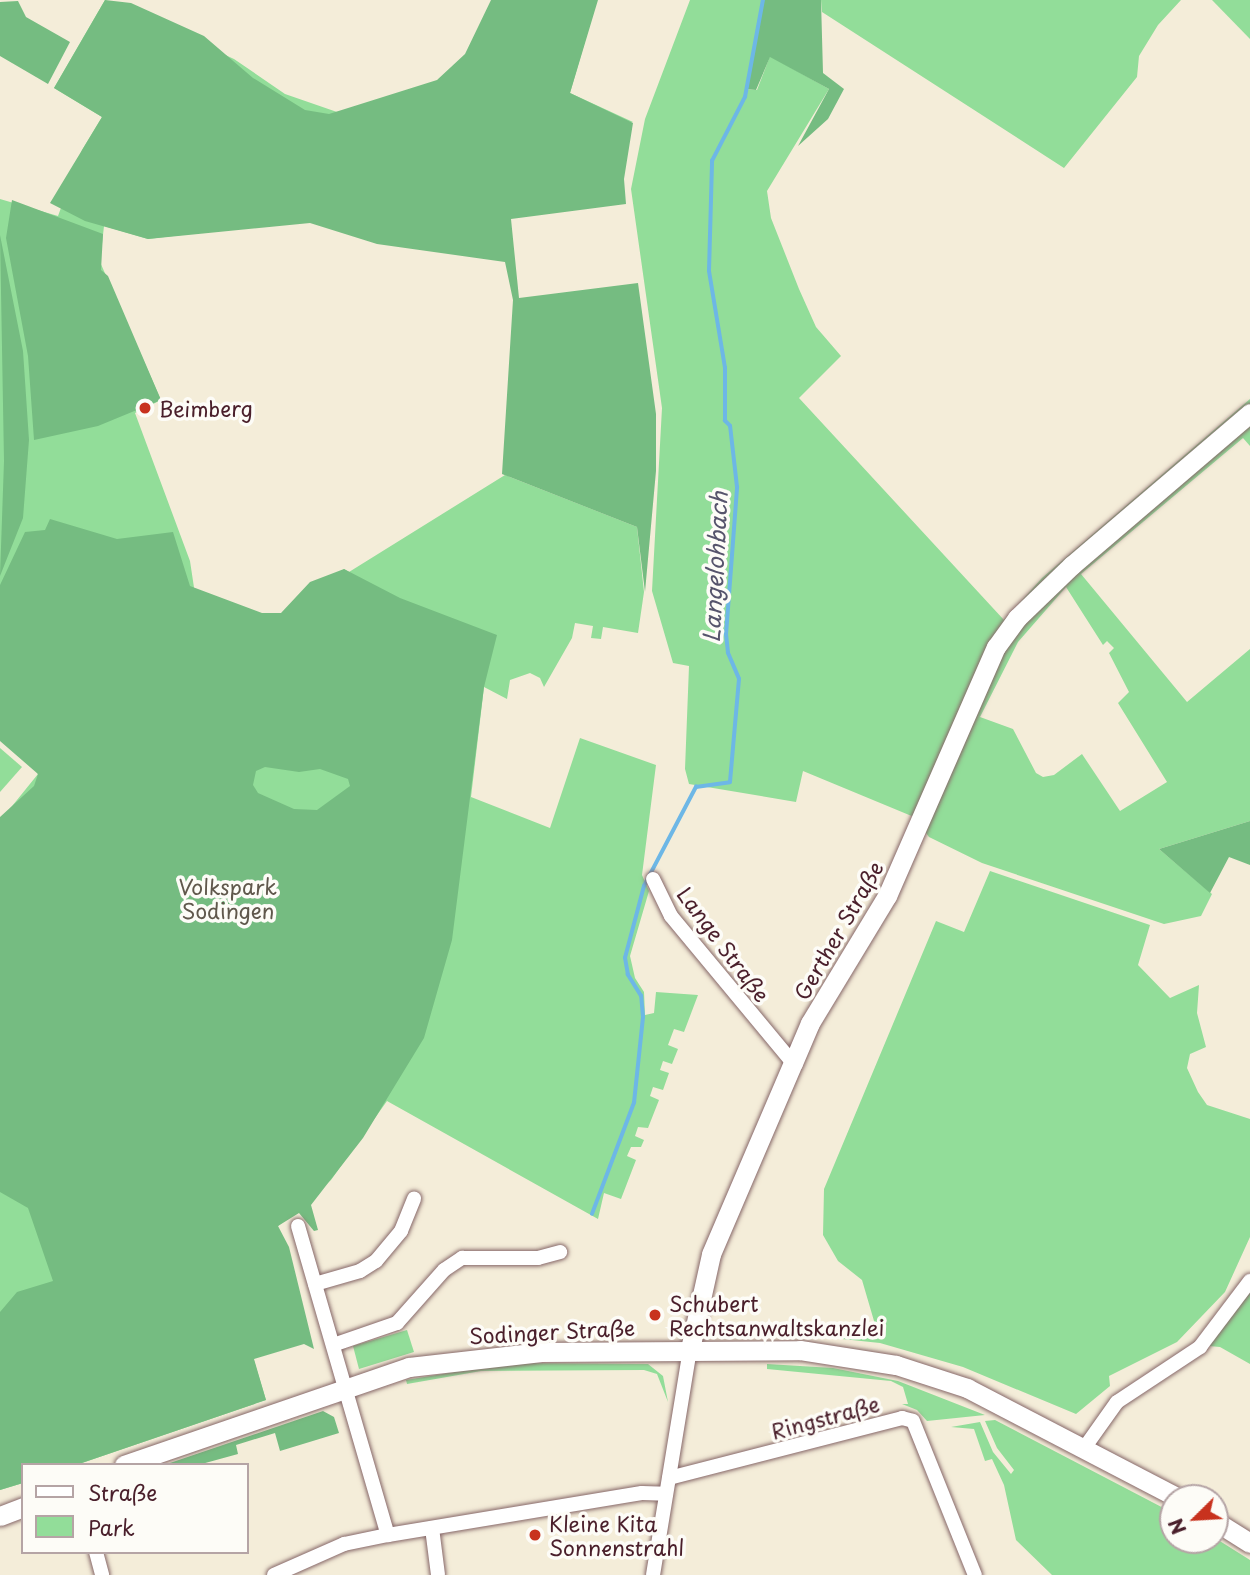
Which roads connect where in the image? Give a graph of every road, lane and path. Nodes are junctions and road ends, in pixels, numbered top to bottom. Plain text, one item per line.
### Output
1 (1250, 413) edge
2 (653, 879) dead end
3 (793, 1063) junction
4 (414, 1198) dead end
5 (298, 1226) dead end
6 (559, 1251) dead end
7 (1250, 1281) edge
8 (315, 1284) junction
9 (333, 1345) junction
10 (690, 1349) junction
11 (346, 1389) junction
12 (1085, 1447) junction
13 (130, 1463) edge
14 (668, 1478) junction
15 (1159, 1488) edge
16 (666, 1494) junction
17 (21, 1497) edge
18 (0, 1504) edge
19 (21, 1508) edge
20 (0, 1516) edge
21 (432, 1528) junction
22 (1229, 1530) edge
23 (388, 1535) junction
24 (1250, 1543) edge
25 (97, 1554) edge
26 (102, 1575) edge
27 (275, 1575) edge
28 (438, 1575) edge
29 (653, 1575) edge
30 (975, 1575) edge

1 - 3 main road, Gerther Straße
2 - 3 street, Lange Straße
3 - 10 main road, Gerther Straße
4 - 8 street
5 - 8 street
6 - 9 street
7 - 12 street
8 - 9 street
9 - 11 street
10 - 11 main road, Sodinger Straße
10 - 12 main road, Sodinger Straße
10 - 14 street, Gerther Straße
11 - 13 main road, Sodinger Straße
11 - 23 street
12 - 15 main road, Sodinger Straße
14 - 16 street, Gerther Straße
14 - 30 street, Ringstraße
16 - 21 street
16 - 29 street, Gerther Straße
17 - 18 main road
19 - 20 main road
21 - 23 street
21 - 28 street
22 - 24 main road
23 - 27 street
25 - 26 street

